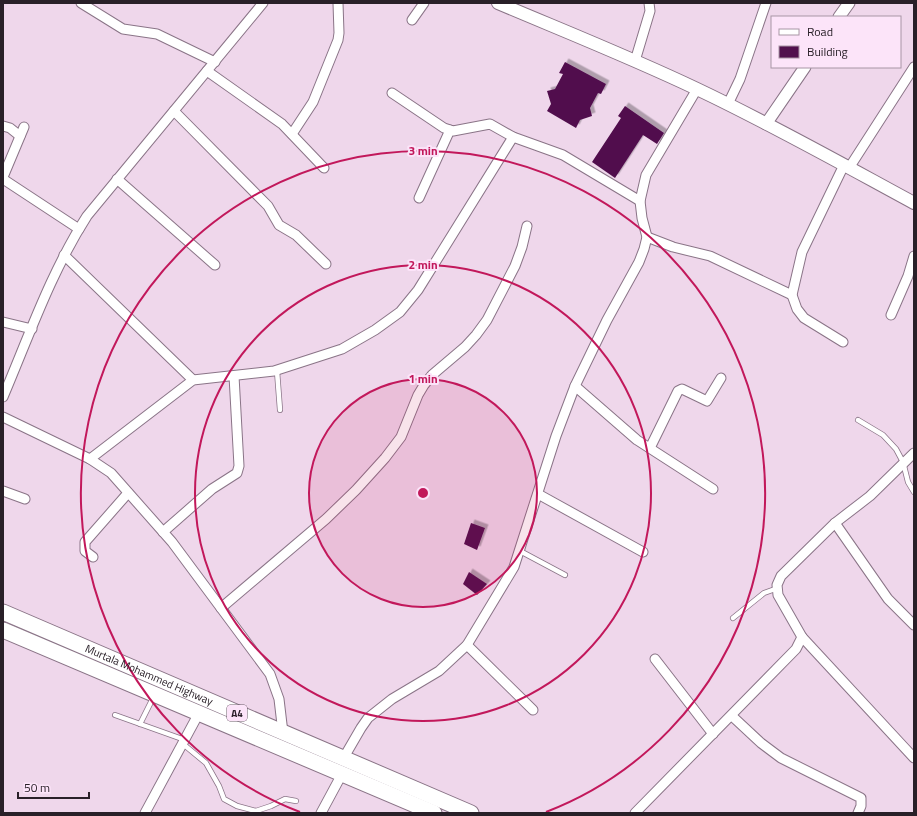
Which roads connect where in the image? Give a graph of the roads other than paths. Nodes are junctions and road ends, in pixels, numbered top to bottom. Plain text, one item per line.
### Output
1 (80, 3) edge
2 (263, 3) edge
3 (338, 3) edge
4 (424, 3) edge
5 (498, 3) edge
6 (649, 3) edge
7 (766, 3) edge
8 (848, 3) edge
9 (840, 16) edge
10 (412, 20) dead end
11 (635, 61) junction
12 (215, 62) junction
13 (914, 67) edge
14 (804, 68) edge
15 (207, 71) junction
16 (697, 89) junction
17 (392, 93) dead end
18 (728, 104) junction
19 (174, 110) junction
20 (766, 124) junction
21 (3, 126) edge
22 (450, 130) junction
23 (292, 134) junction
24 (513, 137) junction
25 (847, 167) junction
26 (324, 168) dead end
27 (3, 178) edge
28 (117, 179) junction
29 (419, 198) dead end
30 (640, 201) junction
31 (914, 202) edge
32 (527, 226) dead end
33 (79, 229) junction
34 (647, 237) junction
35 (64, 256) junction
36 (914, 256) edge
37 (326, 264) dead end
38 (215, 265) dead end
39 (792, 295) junction
40 (891, 315) dead end
41 (3, 322) edge
42 (32, 329) junction
43 (843, 342) dead end
44 (277, 371) junction
45 (234, 376) junction
46 (721, 378) dead end
47 (193, 380) junction
48 (575, 386) junction
49 (3, 397) edge
50 (280, 410) dead end
51 (3, 417) edge
52 (858, 420) dead end
53 (650, 448) junction
54 (914, 453) edge
55 (90, 459) junction
56 (903, 462) junction
57 (713, 489) dead end
58 (3, 491) edge
59 (914, 492) edge
60 (128, 493) junction
61 (538, 494) junction
62 (25, 499) dead end
63 (834, 523) junction
64 (163, 532) junction
65 (520, 551) junction
66 (643, 552) dead end
67 (93, 557) dead end
68 (565, 575) dead end
69 (778, 588) junction
70 (221, 608) junction
71 (3, 612) edge
72 (733, 618) dead end
73 (914, 625) edge
74 (3, 630) edge
75 (802, 637) junction
76 (467, 645) junction
77 (655, 659) dead end
78 (155, 694) junction
79 (533, 710) dead end
80 (199, 713) junction
81 (115, 715) dead end
82 (732, 716) junction
83 (140, 724) junction
84 (283, 733) junction
85 (713, 734) junction
86 (184, 742) junction
87 (914, 758) edge
88 (344, 759) junction
89 (342, 774) junction
90 (296, 801) dead end
91 (637, 812) edge
92 (145, 813) edge
93 (321, 813) edge
94 (434, 813) edge
95 (471, 813) edge
96 (858, 813) edge

1 - 12 street
2 - 12 street
3 - 23 street
4 - 10 street
5 - 11 main road
6 - 11 street
7 - 18 street
8 - 9 street
11 - 16 main road
12 - 15 street
13 - 25 street
14 - 20 street
15 - 19 street
15 - 23 street
16 - 18 main road
16 - 30 street
17 - 22 street
18 - 20 main road
19 - 28 street
19 - 37 street
20 - 25 main road
21 - 27 street
22 - 24 street
22 - 29 street
23 - 26 street
24 - 30 street
24 - 44 street
25 - 31 main road
25 - 39 street
27 - 33 street
28 - 33 street
28 - 38 street
30 - 34 street
32 - 70 street
33 - 35 street
34 - 39 street
34 - 48 street
35 - 42 street
35 - 47 street
36 - 40 street
39 - 43 street
41 - 42 street
42 - 49 street
44 - 45 street
44 - 50 lane
45 - 47 street
45 - 64 street
46 - 53 street
47 - 55 street
48 - 53 street
48 - 61 street
51 - 55 street
52 - 56 lane
53 - 57 street
54 - 56 street
55 - 60 street
56 - 59 lane
56 - 63 street
58 - 62 street
60 - 64 street
60 - 67 street
61 - 65 street
61 - 66 street
63 - 69 street
63 - 73 street
64 - 70 street
65 - 68 lane
65 - 76 street
69 - 72 lane
69 - 75 street
70 - 84 street
71 - 84 highway, Murtala Mohammed Highway / A4
74 - 78 highway, Murtala Mohammed Highway / A4
75 - 82 street
75 - 87 street
76 - 79 street
76 - 88 street
77 - 85 street
78 - 80 highway, Murtala Mohammed Highway / A4
78 - 83 lane
80 - 86 street
80 - 89 highway, Murtala Mohammed Highway / A4
81 - 83 lane
82 - 85 street
82 - 96 street
83 - 86 lane
84 - 88 highway, Murtala Mohammed Highway / A4
85 - 91 street
86 - 90 lane
86 - 92 street
88 - 95 highway, Murtala Mohammed Highway / A4
89 - 93 street
89 - 94 highway, Murtala Mohammed Highway / A4

